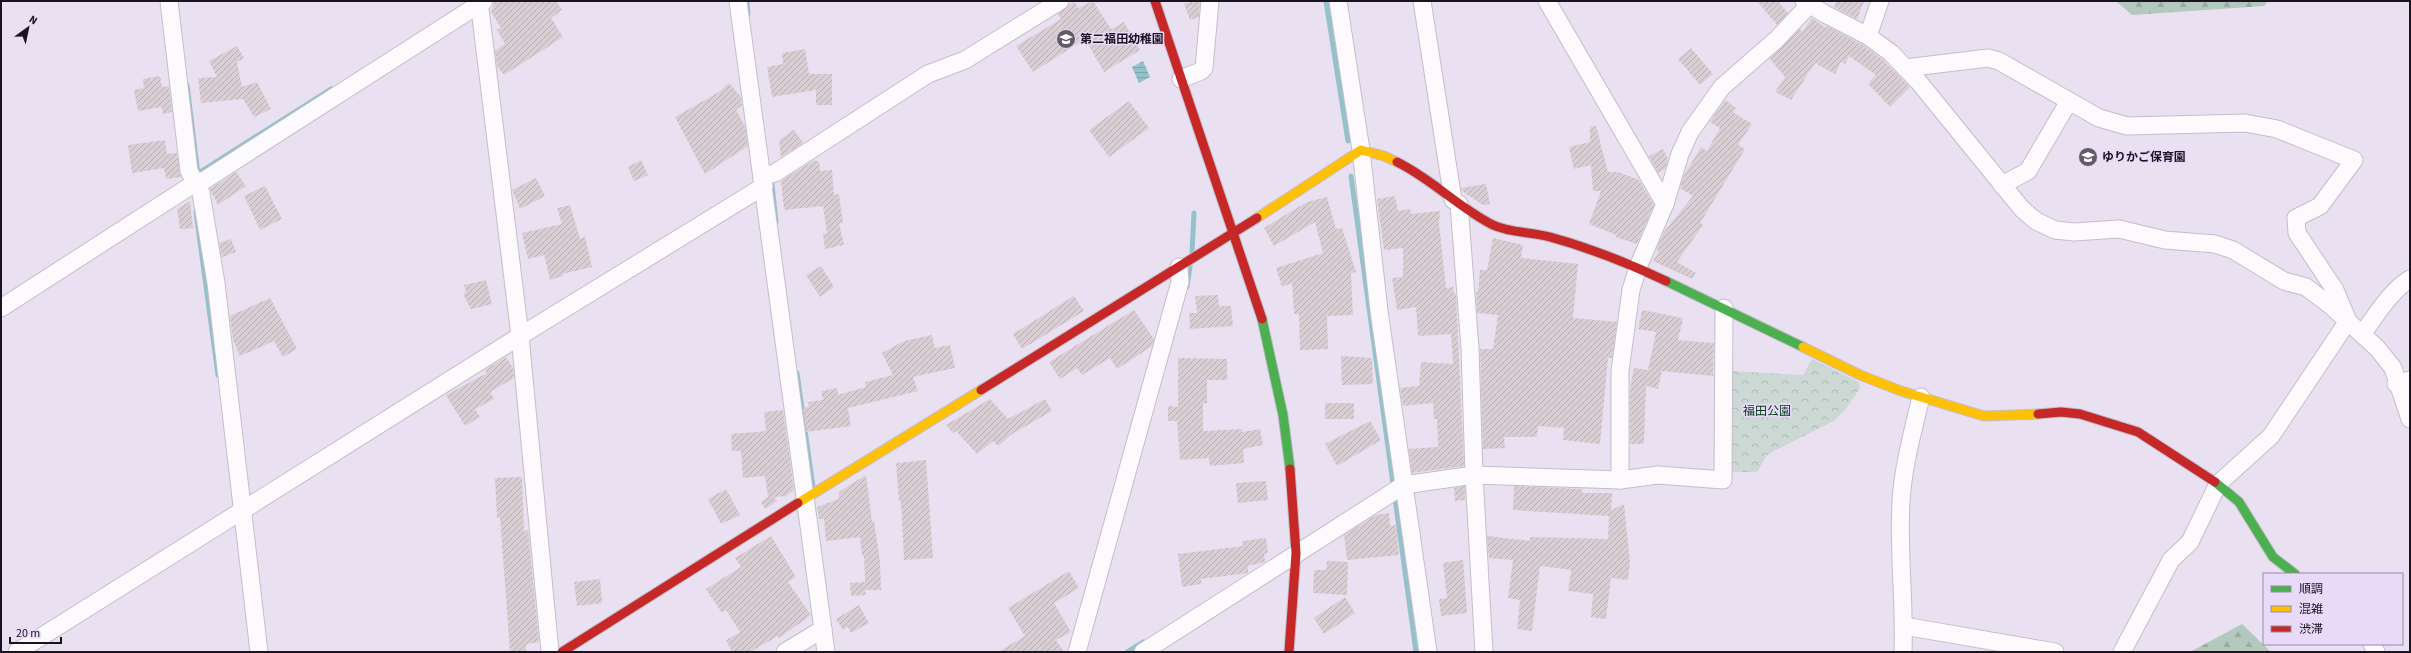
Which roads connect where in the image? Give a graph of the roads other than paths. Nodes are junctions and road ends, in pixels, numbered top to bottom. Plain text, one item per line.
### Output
1 (169, 1) edge
2 (738, 1) edge
3 (1060, 1) edge
4 (1154, 1) edge
5 (1210, 1) edge
6 (1338, 1) edge
7 (1422, 1) edge
8 (1547, 1) edge
9 (1880, 1) edge
10 (481, 2) edge
11 (1806, 3) edge
12 (1868, 36) junction
13 (1905, 68) junction
14 (1181, 78) junction
15 (2069, 101) junction
16 (1361, 150) junction
17 (767, 178) junction
18 (194, 181) junction
19 (2002, 184) junction
20 (1456, 202) junction
21 (1665, 204) junction
22 (1234, 232) junction
23 (1182, 265) junction
24 (1638, 267) junction
25 (2410, 279) edge
26 (1, 308) edge
27 (1724, 308) junction
28 (2348, 321) junction
29 (2362, 334) junction
30 (520, 336) junction
31 (2403, 382) edge
32 (1921, 397) junction
33 (2410, 419) edge
34 (1474, 475) junction
35 (1620, 480) junction
36 (2218, 484) junction
37 (1397, 489) junction
38 (810, 495) junction
39 (238, 514) junction
40 (1296, 553) junction
41 (2294, 573) edge
42 (1904, 626) junction
43 (823, 629) junction
44 (17, 652) edge
45 (259, 652) edge
46 (550, 652) edge
47 (562, 652) edge
48 (785, 652) edge
49 (826, 652) edge
50 (1077, 652) edge
51 (1143, 652) edge
52 (1289, 652) edge
53 (1428, 652) edge
54 (1484, 652) edge
55 (1903, 652) edge
56 (2055, 652) edge
57 (2122, 652) edge

1 - 18 street
2 - 17 street
3 - 17 street
4 - 14 street
5 - 14 street
6 - 16 street
7 - 20 street
8 - 21 street
9 - 12 street
10 - 18 street
10 - 30 street
11 - 12 street
11 - 21 street
12 - 13 street
13 - 15 street
13 - 19 street
14 - 22 street
15 - 19 street
15 - 28 street
16 - 20 street
16 - 22 street
16 - 37 street
17 - 30 street
17 - 38 street
18 - 26 street
18 - 39 street
19 - 28 street
20 - 24 street
20 - 34 street
21 - 24 street
22 - 23 street
22 - 40 street
23 - 38 street
23 - 50 street
24 - 27 street
24 - 35 street
25 - 29 street
27 - 32 street
27 - 35 street
28 - 29 street
28 - 36 street
29 - 31 street
30 - 39 street
30 - 46 street
31 - 33 street
32 - 36 street
32 - 42 street
34 - 35 street
34 - 37 street
34 - 54 street
36 - 41 street
36 - 57 street
37 - 40 street
37 - 53 street
38 - 43 street
38 - 47 street
39 - 44 street
39 - 45 street
40 - 51 street
40 - 52 street
42 - 55 street
42 - 56 street
43 - 48 street
43 - 49 street

